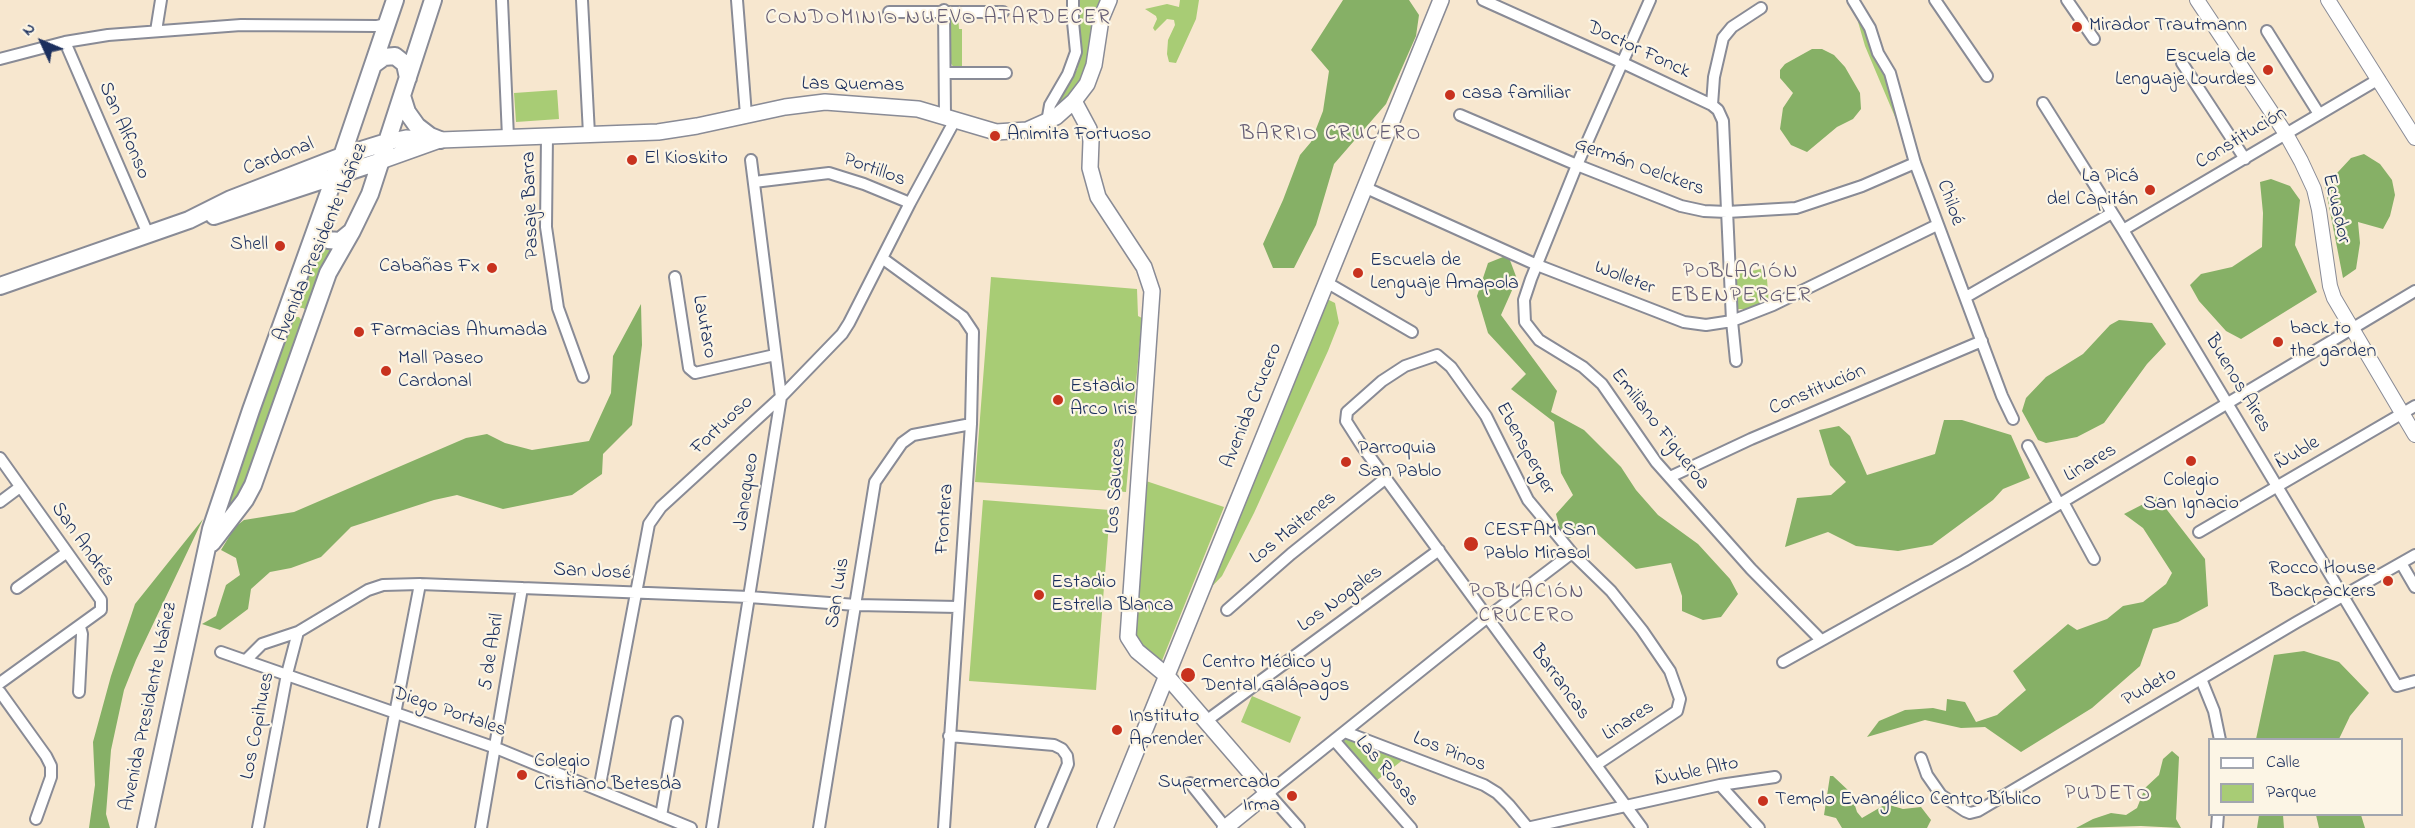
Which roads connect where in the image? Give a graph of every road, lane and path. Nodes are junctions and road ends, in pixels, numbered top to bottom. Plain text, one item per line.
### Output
1 (161, 0) edge
2 (395, 0) edge
3 (433, 0) edge
4 (502, 0) edge
5 (582, 0) edge
6 (737, 0) edge
7 (1073, 0) edge
8 (1109, 0) edge
9 (1441, 0) edge
10 (1483, 0) edge
11 (1650, 0) edge
12 (1853, 0) edge
13 (1935, 0) edge
14 (2067, 0) edge
15 (2197, 0) edge
16 (2328, 0) edge
17 (1761, 8) dead end
18 (944, 10) junction
19 (889, 12) dead end
20 (1003, 12) dead end
21 (387, 24) junction
22 (156, 31) junction
23 (2267, 31) dead end
24 (2094, 39) dead end
25 (65, 42) junction
26 (0, 59) edge
27 (1621, 62) junction
28 (2182, 63) dead end
29 (373, 65) junction
30 (945, 73) junction
31 (1006, 73) dead end
32 (1988, 76) dead end
33 (408, 78) junction
34 (2379, 79) junction
35 (402, 96) junction
36 (1074, 101) junction
37 (2043, 103) dead end
38 (1712, 105) junction
39 (2319, 114) junction
40 (357, 115) junction
41 (746, 115) junction
42 (1460, 115) dead end
43 (950, 118) junction
44 (2410, 120) edge
45 (1047, 122) junction
46 (589, 134) junction
47 (2286, 134) junction
48 (547, 135) junction
49 (508, 137) junction
50 (2415, 138) edge
51 (440, 140) junction
52 (387, 142) junction
53 (342, 156) junction
54 (2245, 159) junction
55 (751, 160) dead end
56 (381, 161) junction
57 (1915, 163) junction
58 (1577, 165) junction
59 (308, 170) junction
60 (335, 177) junction
61 (754, 182) junction
62 (1364, 187) junction
63 (910, 203) junction
64 (1727, 212) junction
65 (2112, 213) junction
66 (189, 220) junction
67 (319, 220) junction
68 (1937, 225) junction
69 (2122, 230) junction
70 (352, 231) junction
71 (148, 234) junction
72 (882, 258) junction
73 (1537, 265) junction
74 (675, 277) dead end
75 (1326, 282) junction
76 (0, 286) edge
77 (2415, 291) edge
78 (1966, 297) junction
79 (283, 319) junction
80 (1732, 321) junction
81 (2352, 328) junction
82 (306, 330) junction
83 (1412, 332) dead end
84 (1982, 341) junction
85 (775, 354) junction
86 (1437, 355) joint
87 (1736, 361) dead end
88 (583, 377) dead end
89 (781, 397) junction
90 (2228, 403) junction
91 (2415, 406) edge
92 (2402, 413) junction
93 (2013, 419) dead end
94 (971, 424) junction
95 (2415, 435) edge
96 (2028, 446) dead end
97 (0, 458) edge
98 (1670, 477) junction
99 (1386, 478) junction
100 (2278, 486) junction
101 (20, 487) junction
102 (221, 494) junction
103 (0, 502) edge
104 (2061, 503) junction
105 (237, 511) junction
106 (2199, 532) dead end
107 (1439, 550) junction
108 (66, 553) junction
109 (1572, 553) junction
110 (2415, 555) edge
111 (202, 559) junction
112 (2094, 559) dead end
113 (2401, 563) junction
114 (420, 584) junction
115 (2415, 586) edge
116 (17, 588) dead end
117 (522, 588) junction
118 (637, 593) junction
119 (2343, 596) junction
120 (749, 597) junction
121 (856, 605) junction
122 (958, 607) junction
123 (1227, 610) dead end
124 (1489, 616) junction
125 (80, 627) junction
126 (298, 632) junction
127 (1821, 640) junction
128 (221, 652) dead end
129 (246, 660) junction
130 (1783, 662) dead end
131 (287, 674) junction
132 (1166, 675) junction
133 (2201, 679) junction
134 (2415, 681) edge
135 (0, 683) edge
136 (0, 692) edge
137 (79, 692) dead end
138 (1680, 707) joint
139 (393, 714) junction
140 (1206, 721) junction
141 (676, 722) dead end
142 (1345, 732) junction
143 (949, 735) junction
144 (2220, 738) edge
145 (1334, 740) junction
146 (496, 748) junction
147 (1921, 758) dead end
148 (1596, 765) junction
149 (1775, 777) dead end
150 (1190, 783) dead end
151 (1720, 785) junction
152 (599, 790) junction
153 (1268, 793) junction
154 (1627, 806) junction
155 (661, 816) junction
156 (36, 819) dead end
157 (146, 828) edge
158 (258, 828) edge
159 (373, 828) edge
160 (481, 828) edge
161 (691, 828) edge
162 (712, 828) edge
163 (819, 828) edge
164 (944, 828) edge
165 (1041, 828) edge
166 (1105, 828) edge
167 (1225, 828) edge
168 (1299, 828) edge
169 (1412, 828) edge
170 (1527, 828) edge
171 (1642, 828) edge
172 (1759, 828) edge

1 - 22 street
2 - 21 main road, Avenida Presidente Ibáñez
3 - 33 main road, Avenida Presidente Ibáñez
4 - 49 street
5 - 46 street
6 - 41 street
7 - 45 street
8 - 36 main road, Las Quemas
9 - 62 main road, Avenida Crucero
10 - 27 street, Doctor Fonck
11 - 27 street, Emiliano Figueroa
12 - 57 street, Chiloé
13 - 32 street
14 - 24 street
15 - 47 street, Ecuador
16 - 34 street
17 - 38 street
18 - 19 street
18 - 20 street
18 - 30 street
21 - 22 street
21 - 29 main road, Avenida Presidente Ibáñez
22 - 25 street
23 - 39 street
25 - 26 street
25 - 71 street, San Alfonso
27 - 38 street, Doctor Fonck
27 - 58 street, Emiliano Figueroa
28 - 54 street
29 - 33 main road
29 - 40 main road, Avenida Presidente Ibáñez
30 - 31 street
30 - 43 street
33 - 35 main road, Avenida Presidente Ibáñez
34 - 39 street, Constitución
34 - 44 street
35 - 51 main road
35 - 52 main road, Avenida Presidente Ibáñez
36 - 45 main road, Las Quemas
36 - 132 main road, Los Sauces
37 - 65 street, Buenos Aires
38 - 64 street
39 - 47 street, Constitución
40 - 53 main road, Avenida Presidente Ibáñez
40 - 59 main road
41 - 43 main road, Las Quemas
41 - 46 main road, Las Quemas
42 - 58 street, Germán Oelckers
43 - 45 main road, Las Quemas
43 - 63 street, Fortuoso
44 - 50 street
46 - 48 main road, Las Quemas
47 - 54 street, Constitución
47 - 81 street, Ecuador
48 - 49 main road, Las Quemas
48 - 88 street, Pasaje Barra
49 - 51 main road, Las Quemas
51 - 52 main road, Las Quemas
51 - 56 main road, Las Quemas
52 - 53 main road, Cardonal
52 - 56 main road, Avenida Presidente Ibáñez
53 - 59 main road, Cardonal
53 - 60 main road, Avenida Presidente Ibáñez
54 - 69 street, Constitución
55 - 61 street, Janequeo
56 - 60 main road, Cardonal
56 - 70 main road, Avenida Presidente Ibáñez
57 - 64 street, Germán Oelckers
57 - 68 street, Chiloé
58 - 64 street, Germán Oelckers
58 - 73 street, Emiliano Figueroa
59 - 66 main road, Cardonal
60 - 66 main road, Cardonal
60 - 67 main road, Avenida Presidente Ibáñez
61 - 63 street, Portillos
61 - 85 street, Janequeo
62 - 73 street, Wolleter
62 - 75 main road, Avenida Crucero
63 - 72 street, Fortuoso
64 - 80 street
65 - 69 street, Buenos Aires
65 - 78 street
66 - 71 main road, Cardonal
67 - 70 main road
67 - 79 main road, Avenida Presidente Ibáñez
68 - 78 street, Chiloé
68 - 80 street, Wolleter
69 - 90 street, Buenos Aires
70 - 82 main road, Avenida Presidente Ibáñez
71 - 76 main road, Cardonal
72 - 89 street, Fortuoso
72 - 94 street, Frontera
73 - 80 street, Wolleter
73 - 98 street, Emiliano Figueroa
74 - 85 street, Lautaro
75 - 83 street
75 - 132 main road, Avenida Crucero
77 - 81 street, Linares
78 - 84 street, Chiloé
79 - 82 main road
79 - 102 main road, Avenida Presidente Ibáñez
80 - 87 street
81 - 90 street, Linares
81 - 92 street, Ecuador
82 - 105 main road, Avenida Presidente Ibáñez
84 - 93 street, Chiloé
84 - 98 street, Constitución
85 - 89 street, Janequeo
86 - 99 street, Barrancas
86 - 109 street, Ebensperger
89 - 118 street, Fortuoso
89 - 120 street, Janequeo
90 - 100 street, Buenos Aires
90 - 104 street, Linares
91 - 92 street, Ñuble
92 - 95 street, Ecuador
92 - 100 street, Ñuble
94 - 121 street, San Luis
94 - 122 street, Frontera
96 - 104 street
97 - 101 street, San Andrés
98 - 127 street, Emiliano Figueroa
99 - 107 street, Barrancas
99 - 123 street, Los Maitenes
100 - 106 street, Ñuble
100 - 119 street, Buenos Aires
101 - 103 street
101 - 108 street, San Andrés
102 - 105 main road
102 - 111 main road, Avenida Presidente Ibáñez
104 - 112 street
104 - 127 street, Linares
105 - 111 main road, Avenida Presidente Ibáñez
107 - 124 street, Barrancas
107 - 140 street, Los Nogales
108 - 116 street
108 - 125 street, San Andrés
109 - 124 street
109 - 138 street, Ebensperger
110 - 113 street, Pudeto
111 - 157 main road, Avenida Presidente Ibáñez
113 - 115 street
113 - 119 street, Pudeto
114 - 117 street, San José
114 - 126 street, San José
114 - 139 street
117 - 118 street, San José
117 - 146 street, 5 de Abril
118 - 120 street, San José
118 - 152 street, Fortuoso
119 - 133 street, Pudeto
119 - 134 street, Buenos Aires
120 - 121 street, San José
120 - 162 street, Janequeo
121 - 122 street, San José
121 - 163 street, San Luis
122 - 143 street, Frontera
124 - 142 street
124 - 148 street, Barrancas
125 - 135 street, San Andrés
125 - 137 street
126 - 129 street, San José
126 - 131 street, Los Copihues
127 - 130 street, Linares
128 - 129 street, Diego Portales
129 - 131 street, Diego Portales
131 - 139 street, Diego Portales
131 - 158 street, Los Copihues
132 - 140 main road, Los Sauces
132 - 166 main road, Avenida Crucero
133 - 144 street
133 - 147 street, Pudeto
136 - 156 street
138 - 148 street, Linares
139 - 146 street, Diego Portales
139 - 159 street
140 - 153 main road, Los Sauces
141 - 155 street
142 - 145 street
142 - 170 street, Los Pinos
143 - 164 street, Frontera
143 - 165 street
145 - 153 street
145 - 169 street, Las Rosas
146 - 152 street, Diego Portales
146 - 160 street, 5 de Abril
148 - 154 street, Barrancas
149 - 151 street, Ñuble Alto
150 - 167 street
151 - 154 street, Ñuble Alto
151 - 172 street
152 - 155 street, Diego Portales
153 - 167 main road
153 - 168 street, Los Sauces
154 - 170 street, Ñuble Alto
154 - 171 street, Barrancas
155 - 161 street, Diego Portales

